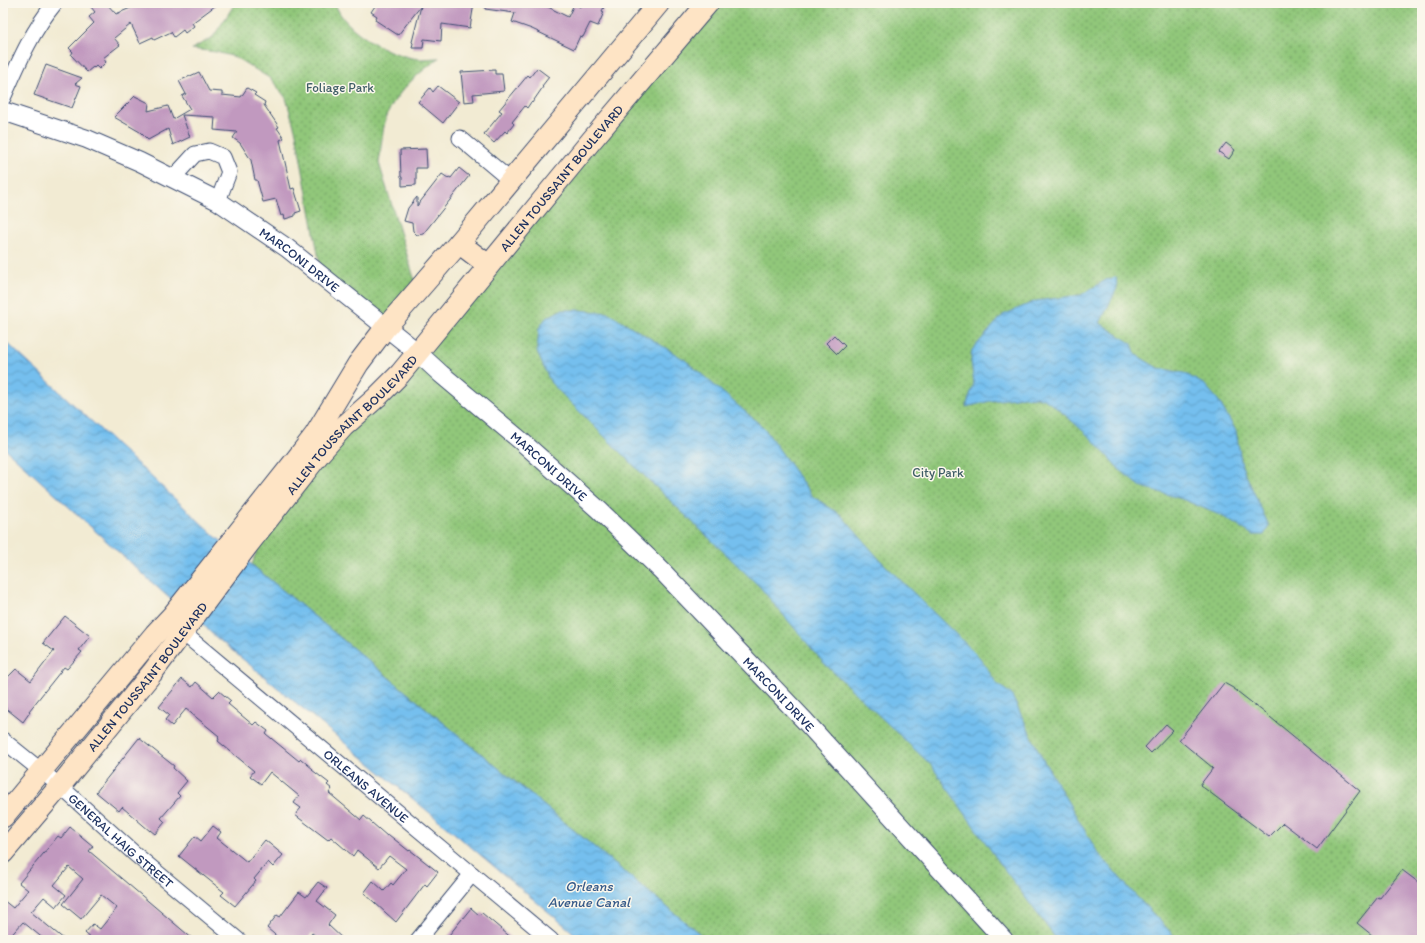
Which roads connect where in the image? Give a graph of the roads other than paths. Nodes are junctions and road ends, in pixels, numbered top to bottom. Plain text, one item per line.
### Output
1 (55, 3) edge
2 (708, 3) edge
3 (655, 4) edge
4 (3, 98) edge
5 (3, 111) edge
6 (460, 138) dead end
7 (173, 178) junction
8 (511, 181) junction
9 (218, 201) junction
10 (459, 243) junction
11 (488, 265) junction
12 (386, 327) junction
13 (417, 352) junction
14 (242, 541) junction
15 (180, 625) junction
16 (121, 675) junction
17 (138, 689) junction
18 (3, 740) edge
19 (41, 771) junction
20 (60, 786) junction
21 (3, 816) edge
22 (3, 853) edge
23 (472, 874) junction
24 (238, 940) edge
25 (418, 940) edge
26 (551, 940) edge
27 (1004, 940) edge

1 - 4 street
2 - 11 main road, ALLEN TOUSSAINT BOULEVARD
3 - 8 main road, ALLEN TOUSSAINT BOULEVARD
5 - 7 street, MARCONI DRIVE
6 - 8 street
7 - 9 street, MARCONI DRIVE
7 - 9 street
8 - 10 main road, ALLEN TOUSSAINT BOULEVARD
9 - 12 street, MARCONI DRIVE
10 - 11 main road
10 - 12 main road, ALLEN TOUSSAINT BOULEVARD
11 - 13 main road, ALLEN TOUSSAINT BOULEVARD
12 - 13 street, MARCONI DRIVE
12 - 14 main road, ALLEN TOUSSAINT BOULEVARD
13 - 14 main road, ALLEN TOUSSAINT BOULEVARD
13 - 27 street, MARCONI DRIVE
14 - 15 main road, ALLEN TOUSSAINT BOULEVARD
15 - 16 main road, ALLEN TOUSSAINT BOULEVARD
15 - 17 main road, ALLEN TOUSSAINT BOULEVARD
15 - 23 street, ORLEANS AVENUE
16 - 17 main road
16 - 19 main road, ALLEN TOUSSAINT BOULEVARD
17 - 20 main road, ALLEN TOUSSAINT BOULEVARD
18 - 19 street, GENERAL HAIG STREET
19 - 20 street, GENERAL HAIG STREET
19 - 21 main road, ALLEN TOUSSAINT BOULEVARD
20 - 22 main road, ALLEN TOUSSAINT BOULEVARD
20 - 24 street, GENERAL HAIG STREET
23 - 25 street
23 - 26 street, ORLEANS AVENUE

